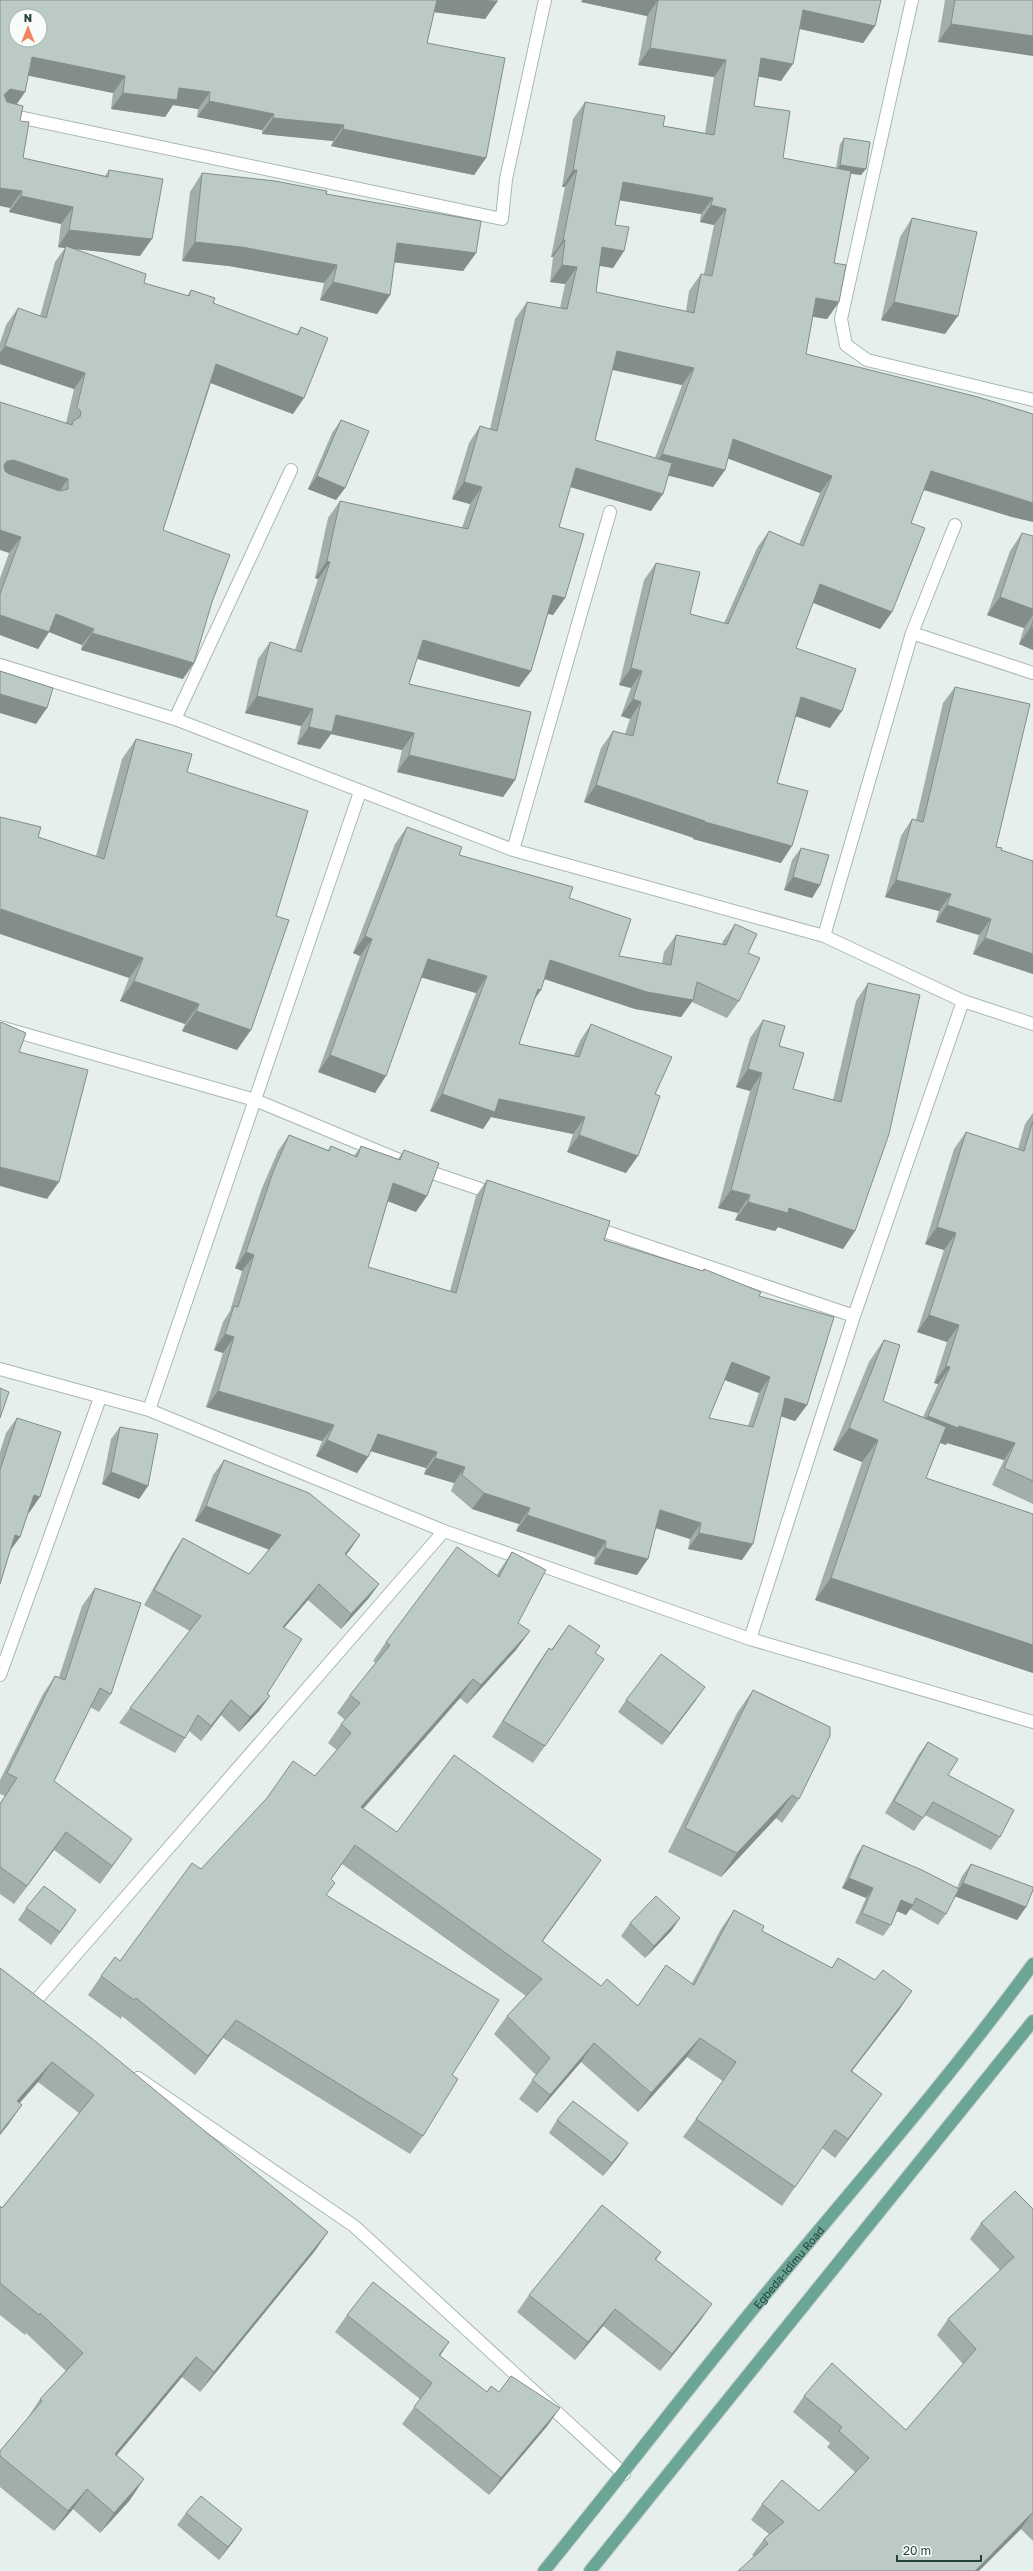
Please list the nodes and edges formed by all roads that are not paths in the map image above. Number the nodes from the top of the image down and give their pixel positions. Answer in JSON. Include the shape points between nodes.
{"nodes":[{"id":1,"x":545,"y":0,"type":"edge"},
{"id":2,"x":912,"y":0,"type":"edge"},
{"id":3,"x":0,"y":113,"type":"edge"},
{"id":4,"x":1033,"y":400,"type":"edge"},
{"id":5,"x":291,"y":470,"type":"dead end"},
{"id":6,"x":610,"y":512,"type":"dead end"},
{"id":7,"x":955,"y":526,"type":"dead end"},
{"id":8,"x":912,"y":633,"type":"junction"},
{"id":9,"x":0,"y":665,"type":"edge"},
{"id":10,"x":1033,"y":673,"type":"edge"},
{"id":11,"x":176,"y":719,"type":"junction"},
{"id":12,"x":360,"y":792,"type":"junction"},
{"id":13,"x":512,"y":850,"type":"junction"},
{"id":14,"x":824,"y":936,"type":"junction"},
{"id":15,"x":962,"y":1001,"type":"junction"},
{"id":16,"x":1033,"y":1024,"type":"edge"},
{"id":17,"x":0,"y":1027,"type":"edge"},
{"id":18,"x":255,"y":1100,"type":"junction"},
{"id":19,"x":503,"y":1197,"type":"edge"},
{"id":20,"x":578,"y":1222,"type":"edge"},
{"id":21,"x":854,"y":1316,"type":"junction"},
{"id":22,"x":0,"y":1369,"type":"edge"},
{"id":23,"x":100,"y":1398,"type":"junction"},
{"id":24,"x":149,"y":1410,"type":"junction"},
{"id":25,"x":444,"y":1531,"type":"junction"},
{"id":26,"x":750,"y":1639,"type":"junction"},
{"id":27,"x":0,"y":1675,"type":"edge"},
{"id":28,"x":1033,"y":1722,"type":"edge"},
{"id":29,"x":1033,"y":1964,"type":"edge"},
{"id":30,"x":22,"y":1995,"type":"edge"},
{"id":31,"x":32,"y":2005,"type":"junction"},
{"id":32,"x":46,"y":2014,"type":"edge"},
{"id":33,"x":1033,"y":2021,"type":"edge"},
{"id":34,"x":131,"y":2073,"type":"edge"},
{"id":35,"x":624,"y":2474,"type":"junction"},
{"id":36,"x":544,"y":2571,"type":"edge"},
{"id":37,"x":590,"y":2571,"type":"edge"}],
"edges":[{"from":1,"to":3,"type":"street","via":[[506,179],[502,218]]},
{"from":2,"to":4,"type":"street","via":[[841,319],[846,345],[867,360]]},
{"from":5,"to":11,"type":"street"},
{"from":6,"to":13,"type":"street"},
{"from":7,"to":8,"type":"street"},
{"from":8,"to":10,"type":"street"},
{"from":8,"to":14,"type":"street"},
{"from":9,"to":11,"type":"street"},
{"from":11,"to":12,"type":"street"},
{"from":12,"to":13,"type":"street"},
{"from":12,"to":18,"type":"street"},
{"from":13,"to":14,"type":"street"},
{"from":14,"to":15,"type":"street"},
{"from":15,"to":16,"type":"street"},
{"from":15,"to":21,"type":"street"},
{"from":17,"to":18,"type":"street"},
{"from":18,"to":19,"type":"street","via":[[421,1169]]},
{"from":18,"to":24,"type":"street"},
{"from":20,"to":21,"type":"street"},
{"from":21,"to":26,"type":"street"},
{"from":22,"to":23,"type":"street"},
{"from":23,"to":24,"type":"street"},
{"from":23,"to":27,"type":"street"},
{"from":24,"to":25,"type":"street"},
{"from":25,"to":26,"type":"street"},
{"from":25,"to":31,"type":"street"},
{"from":26,"to":28,"type":"street"},
{"from":29,"to":35,"type":"main road","name":"Egbeda-Idimu Road","via":[[978,2039],[753,2310]]},
{"from":30,"to":31,"type":"street"},
{"from":31,"to":32,"type":"street"},
{"from":33,"to":37,"type":"main road"},
{"from":34,"to":35,"type":"street","via":[[354,2226]]},
{"from":35,"to":36,"type":"main road","name":"Egbeda-Idimu Road"}]}
